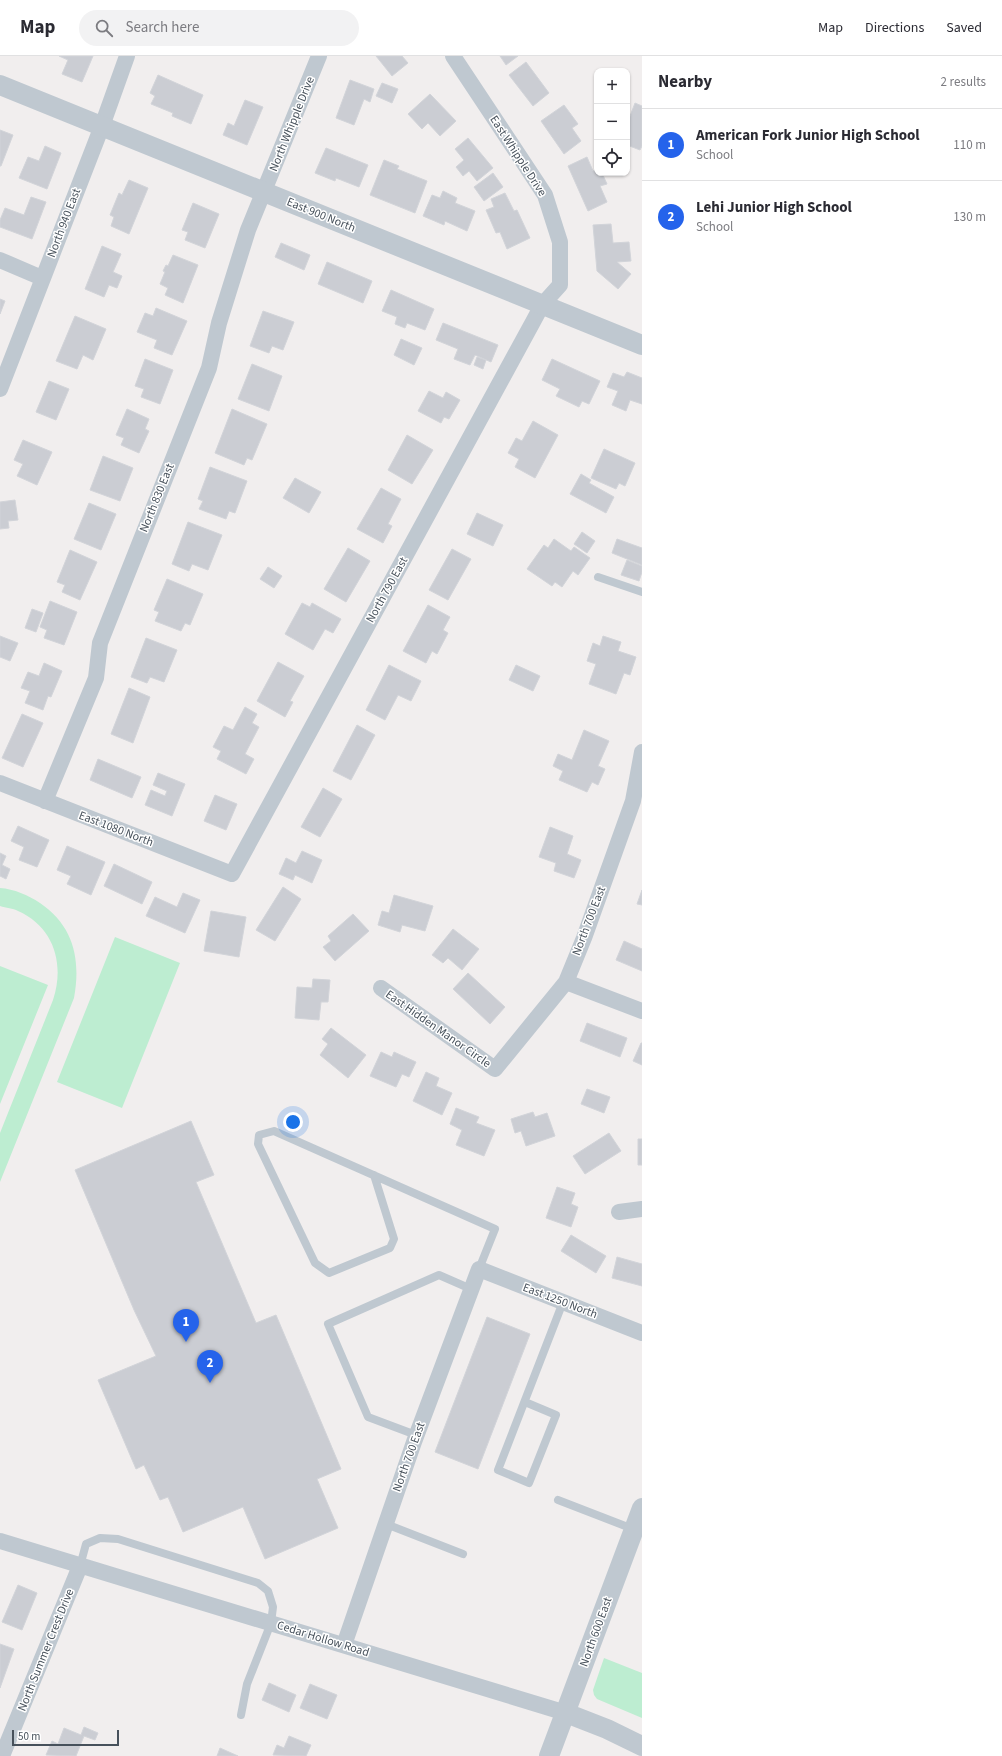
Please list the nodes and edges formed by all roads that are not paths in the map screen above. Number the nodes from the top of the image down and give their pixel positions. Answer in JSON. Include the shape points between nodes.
{"nodes":[{"id":1,"x":127,"y":56,"type":"edge"},
{"id":2,"x":319,"y":56,"type":"edge"},
{"id":3,"x":453,"y":56,"type":"edge"},
{"id":4,"x":0,"y":85,"type":"edge"},
{"id":5,"x":102,"y":126,"type":"junction"},
{"id":6,"x":264,"y":192,"type":"junction"},
{"id":7,"x":0,"y":260,"type":"edge"},
{"id":8,"x":42,"y":278,"type":"junction"},
{"id":9,"x":542,"y":305,"type":"junction"},
{"id":10,"x":641,"y":341,"type":"edge"},
{"id":11,"x":0,"y":389,"type":"edge"},
{"id":12,"x":598,"y":577,"type":"dead end"},
{"id":13,"x":642,"y":592,"type":"edge"},
{"id":14,"x":642,"y":752,"type":"edge"},
{"id":15,"x":0,"y":783,"type":"edge"},
{"id":16,"x":45,"y":802,"type":"junction"},
{"id":17,"x":232,"y":874,"type":"joint"},
{"id":18,"x":566,"y":982,"type":"junction"},
{"id":19,"x":380,"y":988,"type":"dead end"},
{"id":20,"x":642,"y":1011,"type":"edge"},
{"id":21,"x":495,"y":1069,"type":"joint"},
{"id":22,"x":374,"y":1175,"type":"junction"},
{"id":23,"x":642,"y":1210,"type":"edge"},
{"id":24,"x":619,"y":1212,"type":"dead end"},
{"id":25,"x":479,"y":1269,"type":"junction"},
{"id":26,"x":471,"y":1289,"type":"junction"},
{"id":27,"x":563,"y":1302,"type":"junction"},
{"id":28,"x":642,"y":1333,"type":"edge"},
{"id":29,"x":525,"y":1402,"type":"junction"},
{"id":30,"x":416,"y":1435,"type":"junction"},
{"id":31,"x":558,"y":1500,"type":"dead end"},
{"id":32,"x":642,"y":1508,"type":"edge"},
{"id":33,"x":386,"y":1524,"type":"junction"},
{"id":34,"x":634,"y":1530,"type":"junction"},
{"id":35,"x":0,"y":1540,"type":"edge"},
{"id":36,"x":463,"y":1554,"type":"dead end"},
{"id":37,"x":80,"y":1566,"type":"junction"},
{"id":38,"x":270,"y":1623,"type":"junction"},
{"id":39,"x":344,"y":1645,"type":"junction"},
{"id":40,"x":566,"y":1713,"type":"junction"},
{"id":41,"x":241,"y":1715,"type":"dead end"},
{"id":42,"x":642,"y":1746,"type":"edge"},
{"id":43,"x":2,"y":1756,"type":"edge"},
{"id":44,"x":548,"y":1756,"type":"edge"}],
"edges":[{"from":1,"to":5,"type":"street","name":"North 940 East"},
{"from":2,"to":6,"type":"street","name":"North Whipple Drive"},
{"from":3,"to":9,"type":"street","name":"East Whipple Drive","via":[[545,195],[560,242],[560,285]]},
{"from":4,"to":5,"type":"street","name":"East 900 North"},
{"from":5,"to":6,"type":"street","name":"East 900 North"},
{"from":5,"to":8,"type":"street","name":"North 940 East"},
{"from":6,"to":9,"type":"street","name":"East 900 North"},
{"from":6,"to":16,"type":"street","name":"North 830 East","via":[[234,271],[209,368],[100,643],[96,678]]},
{"from":7,"to":8,"type":"street"},
{"from":8,"to":11,"type":"street","name":"North 940 East"},
{"from":9,"to":10,"type":"street","name":"East 900 North"},
{"from":9,"to":17,"type":"street","name":"North 790 East"},
{"from":12,"to":13,"type":"lane"},
{"from":14,"to":18,"type":"street","name":"North 700 East","via":[[633,800]]},
{"from":15,"to":16,"type":"street","name":"East 1080 North"},
{"from":16,"to":17,"type":"street","name":"East 1080 North"},
{"from":18,"to":20,"type":"street"},
{"from":18,"to":21,"type":"street","name":"North 700 East"},
{"from":19,"to":21,"type":"street","name":"East Hidden Manor Circle"},
{"from":22,"to":22,"type":"lane","via":[[394,1240],[390,1248],[329,1273],[315,1262],[258,1144],[259,1135],[274,1131]]},
{"from":22,"to":25,"type":"lane","via":[[495,1229]]},
{"from":23,"to":24,"type":"street"},
{"from":25,"to":26,"type":"street","name":"North 700 East"},
{"from":25,"to":27,"type":"street","name":"East 1250 North"},
{"from":26,"to":30,"type":"street","name":"North 700 East"},
{"from":26,"to":30,"type":"lane","via":[[440,1275],[328,1324],[368,1417]]},
{"from":27,"to":28,"type":"street","name":"East 1250 North"},
{"from":27,"to":29,"type":"lane"},
{"from":29,"to":29,"type":"lane","via":[[498,1470],[529,1484],[556,1416]]},
{"from":30,"to":33,"type":"street","name":"North 700 East"},
{"from":31,"to":34,"type":"lane"},
{"from":32,"to":34,"type":"street","name":"North 600 East"},
{"from":33,"to":36,"type":"lane"},
{"from":33,"to":39,"type":"street","name":"North 700 East"},
{"from":34,"to":40,"type":"street","name":"North 600 East"},
{"from":35,"to":37,"type":"street","name":"Cedar Hollow Road"},
{"from":37,"to":38,"type":"street","name":"Cedar Hollow Road"},
{"from":37,"to":38,"type":"lane","via":[[86,1544],[100,1538],[118,1539],[258,1583],[268,1591],[273,1607]]},
{"from":37,"to":43,"type":"street","name":"North Summer Crest Drive"},
{"from":38,"to":39,"type":"street","name":"Cedar Hollow Road"},
{"from":38,"to":41,"type":"lane","via":[[247,1684]]},
{"from":39,"to":40,"type":"street","name":"Cedar Hollow Road"},
{"from":40,"to":42,"type":"street"},
{"from":40,"to":44,"type":"street","name":"North 600 East"}]}
